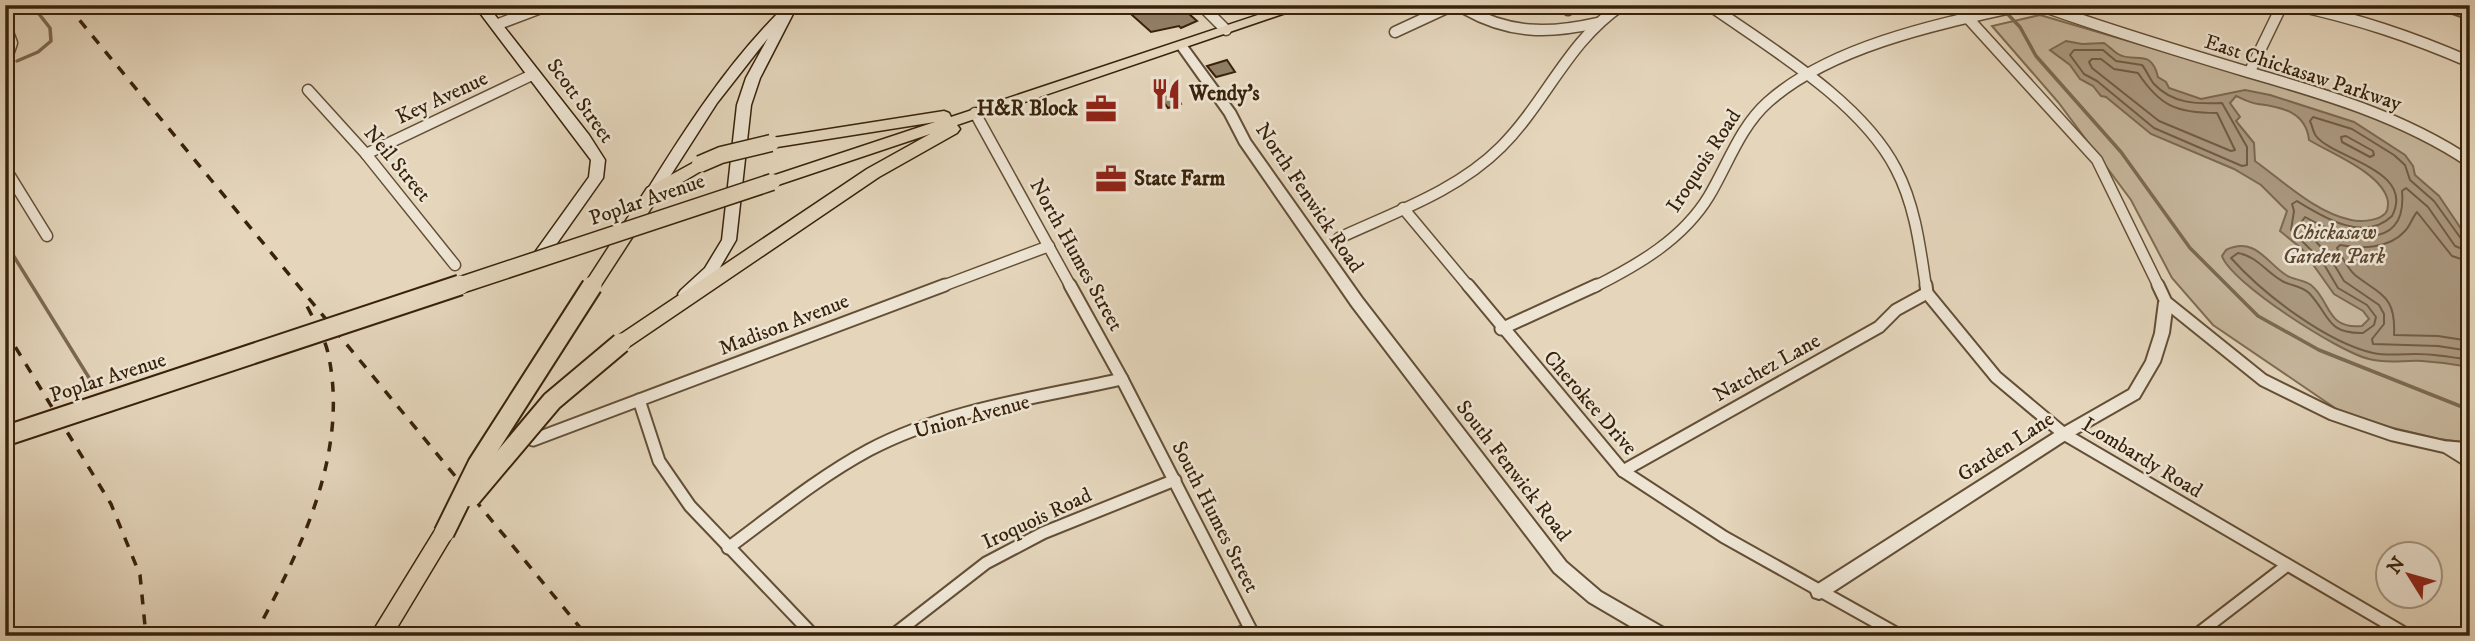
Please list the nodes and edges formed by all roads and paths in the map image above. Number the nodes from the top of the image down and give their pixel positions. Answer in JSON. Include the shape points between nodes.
{"nodes":[{"id":1,"x":480,"y":5,"type":"edge"},
{"id":2,"x":549,"y":5,"type":"edge"},
{"id":3,"x":1201,"y":5,"type":"edge"},
{"id":4,"x":1302,"y":5,"type":"edge"},
{"id":5,"x":1622,"y":5,"type":"edge"},
{"id":6,"x":1709,"y":5,"type":"edge"},
{"id":7,"x":1956,"y":5,"type":"edge"},
{"id":8,"x":2025,"y":5,"type":"edge"},
{"id":9,"x":2039,"y":5,"type":"edge"},
{"id":10,"x":2282,"y":5,"type":"edge"},
{"id":11,"x":2294,"y":5,"type":"edge"},
{"id":12,"x":2434,"y":5,"type":"edge"},
{"id":13,"x":1447,"y":6,"type":"edge"},
{"id":14,"x":791,"y":7,"type":"edge"},
{"id":15,"x":1467,"y":7,"type":"edge"},
{"id":16,"x":2470,"y":16,"type":"edge"},
{"id":17,"x":1969,"y":18,"type":"junction"},
{"id":18,"x":1597,"y":23,"type":"junction"},
{"id":19,"x":5,"y":24,"type":"edge"},
{"id":20,"x":496,"y":25,"type":"junction"},
{"id":21,"x":1226,"y":30,"type":"junction"},
{"id":22,"x":1395,"y":32,"type":"dead end"},
{"id":23,"x":1182,"y":46,"type":"junction"},
{"id":24,"x":2470,"y":62,"type":"edge"},
{"id":25,"x":5,"y":63,"type":"edge"},
{"id":26,"x":2249,"y":71,"type":"junction"},
{"id":27,"x":534,"y":74,"type":"junction"},
{"id":28,"x":1807,"y":74,"type":"junction"},
{"id":29,"x":307,"y":89,"type":"dead end"},
{"id":30,"x":975,"y":113,"type":"junction"},
{"id":31,"x":366,"y":154,"type":"junction"},
{"id":32,"x":2470,"y":162,"type":"edge"},
{"id":33,"x":5,"y":168,"type":"edge"},
{"id":34,"x":653,"y":192,"type":"junction"},
{"id":35,"x":1403,"y":208,"type":"junction"},
{"id":36,"x":47,"y":236,"type":"dead end"},
{"id":37,"x":1339,"y":238,"type":"dead end"},
{"id":38,"x":1049,"y":246,"type":"junction"},
{"id":39,"x":536,"y":262,"type":"junction"},
{"id":40,"x":455,"y":265,"type":"dead end"},
{"id":41,"x":1927,"y":293,"type":"junction"},
{"id":42,"x":1357,"y":302,"type":"joint"},
{"id":43,"x":2166,"y":302,"type":"junction"},
{"id":44,"x":672,"y":308,"type":"junction"},
{"id":45,"x":1501,"y":329,"type":"junction"},
{"id":46,"x":1122,"y":379,"type":"junction"},
{"id":47,"x":639,"y":400,"type":"junction"},
{"id":48,"x":1141,"y":416,"type":"joint"},
{"id":49,"x":2064,"y":434,"type":"junction"},
{"id":50,"x":5,"y":436,"type":"edge"},
{"id":51,"x":533,"y":440,"type":"dead end"},
{"id":52,"x":2446,"y":447,"type":"junction"},
{"id":53,"x":2470,"y":449,"type":"edge"},
{"id":54,"x":2470,"y":462,"type":"edge"},
{"id":55,"x":1623,"y":471,"type":"junction"},
{"id":56,"x":1175,"y":480,"type":"junction"},
{"id":57,"x":443,"y":533,"type":"junction"},
{"id":58,"x":728,"y":548,"type":"junction"},
{"id":59,"x":2286,"y":566,"type":"junction"},
{"id":60,"x":1819,"y":592,"type":"junction"},
{"id":61,"x":1252,"y":632,"type":"edge"},
{"id":62,"x":380,"y":636,"type":"edge"},
{"id":63,"x":814,"y":636,"type":"edge"},
{"id":64,"x":892,"y":636,"type":"edge"},
{"id":65,"x":1233,"y":636,"type":"edge"},
{"id":66,"x":1663,"y":636,"type":"edge"},
{"id":67,"x":1901,"y":636,"type":"edge"},
{"id":68,"x":2195,"y":636,"type":"edge"},
{"id":69,"x":2409,"y":636,"type":"edge"}],
"edges":[{"from":1,"to":20,"type":"main road","name":"Scott Street"},
{"from":2,"to":20,"type":"street"},
{"from":3,"to":21,"type":"street"},
{"from":4,"to":21,"type":"main road","name":"Poplar Avenue"},
{"from":5,"to":18,"type":"street"},
{"from":6,"to":28,"type":"street"},
{"from":7,"to":17,"type":"street"},
{"from":8,"to":17,"type":"street","name":"Iroquois Road"},
{"from":9,"to":26,"type":"street","name":"East Chickasaw Parkway"},
{"from":10,"to":26,"type":"street"},
{"from":11,"to":24,"type":"street","via":[[2361,20]]},
{"from":12,"to":16,"type":"street"},
{"from":13,"to":15,"type":"street"},
{"from":13,"to":22,"type":"street"},
{"from":14,"to":34,"type":"main road","via":[[752,45],[721,85]]},
{"from":14,"to":44,"type":"main road","via":[[753,78],[744,105],[729,240],[710,272]]},
{"from":15,"to":18,"type":"street","via":[[1478,17],[1523,31],[1557,33]]},
{"from":17,"to":28,"type":"street","name":"Iroquois Road","via":[[1865,49]]},
{"from":17,"to":43,"type":"street","via":[[2097,160]]},
{"from":18,"to":35,"type":"street","via":[[1500,149],[1457,181]]},
{"from":19,"to":25,"type":"street","via":[[13,48]]},
{"from":20,"to":27,"type":"main road","name":"Scott Street"},
{"from":21,"to":23,"type":"main road","name":"Poplar Avenue"},
{"from":23,"to":30,"type":"main road","name":"Poplar Avenue"},
{"from":23,"to":42,"type":"street","name":"North Fenwick Road"},
{"from":26,"to":32,"type":"street","name":"East Chickasaw Parkway","via":[[2392,120]]},
{"from":27,"to":31,"type":"street","name":"Key Avenue"},
{"from":27,"to":39,"type":"main road","name":"Scott Street","via":[[598,160],[596,178]]},
{"from":28,"to":41,"type":"street","via":[[1869,128],[1896,169],[1918,230]]},
{"from":28,"to":45,"type":"street","name":"Iroquois Road","via":[[1768,102],[1736,140],[1720,180],[1687,226],[1645,258]]},
{"from":29,"to":31,"type":"street","name":"Neil Street"},
{"from":30,"to":34,"type":"main road","bridge":true,"via":[[906,120],[746,148],[700,163]]},
{"from":30,"to":38,"type":"street","name":"North Humes Street"},
{"from":30,"to":39,"type":"main road","name":"Poplar Avenue","bridge":true},
{"from":30,"to":44,"type":"main road","via":[[873,173]]},
{"from":31,"to":40,"type":"street","name":"Neil Street"},
{"from":33,"to":36,"type":"street"},
{"from":34,"to":57,"type":"main road","bridge":true,"via":[[478,464]]},
{"from":35,"to":37,"type":"street"},
{"from":35,"to":45,"type":"street","name":"Cherokee Drive"},
{"from":38,"to":46,"type":"street","name":"North Humes Street"},
{"from":38,"to":47,"type":"street","name":"Madison Avenue"},
{"from":39,"to":50,"type":"main road","name":"Poplar Avenue","bridge":true},
{"from":41,"to":49,"type":"street","name":"Lombardy Road","via":[[1996,377]]},
{"from":41,"to":55,"type":"street","name":"Natchez Lane","via":[[1896,310],[1879,327]]},
{"from":42,"to":66,"type":"street","name":"South Fenwick Road","via":[[1560,567],[1595,597]]},
{"from":43,"to":49,"type":"street","name":"Garden Lane","via":[[2153,362],[2134,394]]},
{"from":43,"to":52,"type":"street","via":[[2263,380],[2332,414]]},
{"from":44,"to":57,"type":"main road","bridge":true,"via":[[621,342],[535,418]]},
{"from":45,"to":55,"type":"street","name":"Cherokee Drive"},
{"from":46,"to":48,"type":"street","name":"North Humes Street"},
{"from":46,"to":58,"type":"street","name":"Union Avenue","via":[[937,422],[870,449]]},
{"from":47,"to":51,"type":"street","name":"Madison Avenue"},
{"from":47,"to":58,"type":"street","via":[[659,461],[690,506]]},
{"from":48,"to":56,"type":"street","name":"South Humes Street"},
{"from":49,"to":59,"type":"street","name":"Lombardy Road"},
{"from":49,"to":60,"type":"street","name":"Garden Lane"},
{"from":52,"to":53,"type":"street"},
{"from":52,"to":54,"type":"street"},
{"from":55,"to":60,"type":"street","name":"Cherokee Drive"},
{"from":56,"to":61,"type":"street","name":"South Humes Street"},
{"from":56,"to":64,"type":"street","name":"Iroquois Road","via":[[1043,533],[986,563]]},
{"from":57,"to":62,"type":"main road"},
{"from":58,"to":63,"type":"street"},
{"from":59,"to":68,"type":"street"},
{"from":59,"to":69,"type":"street","name":"Lombardy Road"},
{"from":60,"to":67,"type":"street","name":"Cherokee Drive"},
{"from":61,"to":65,"type":"street"}]}
